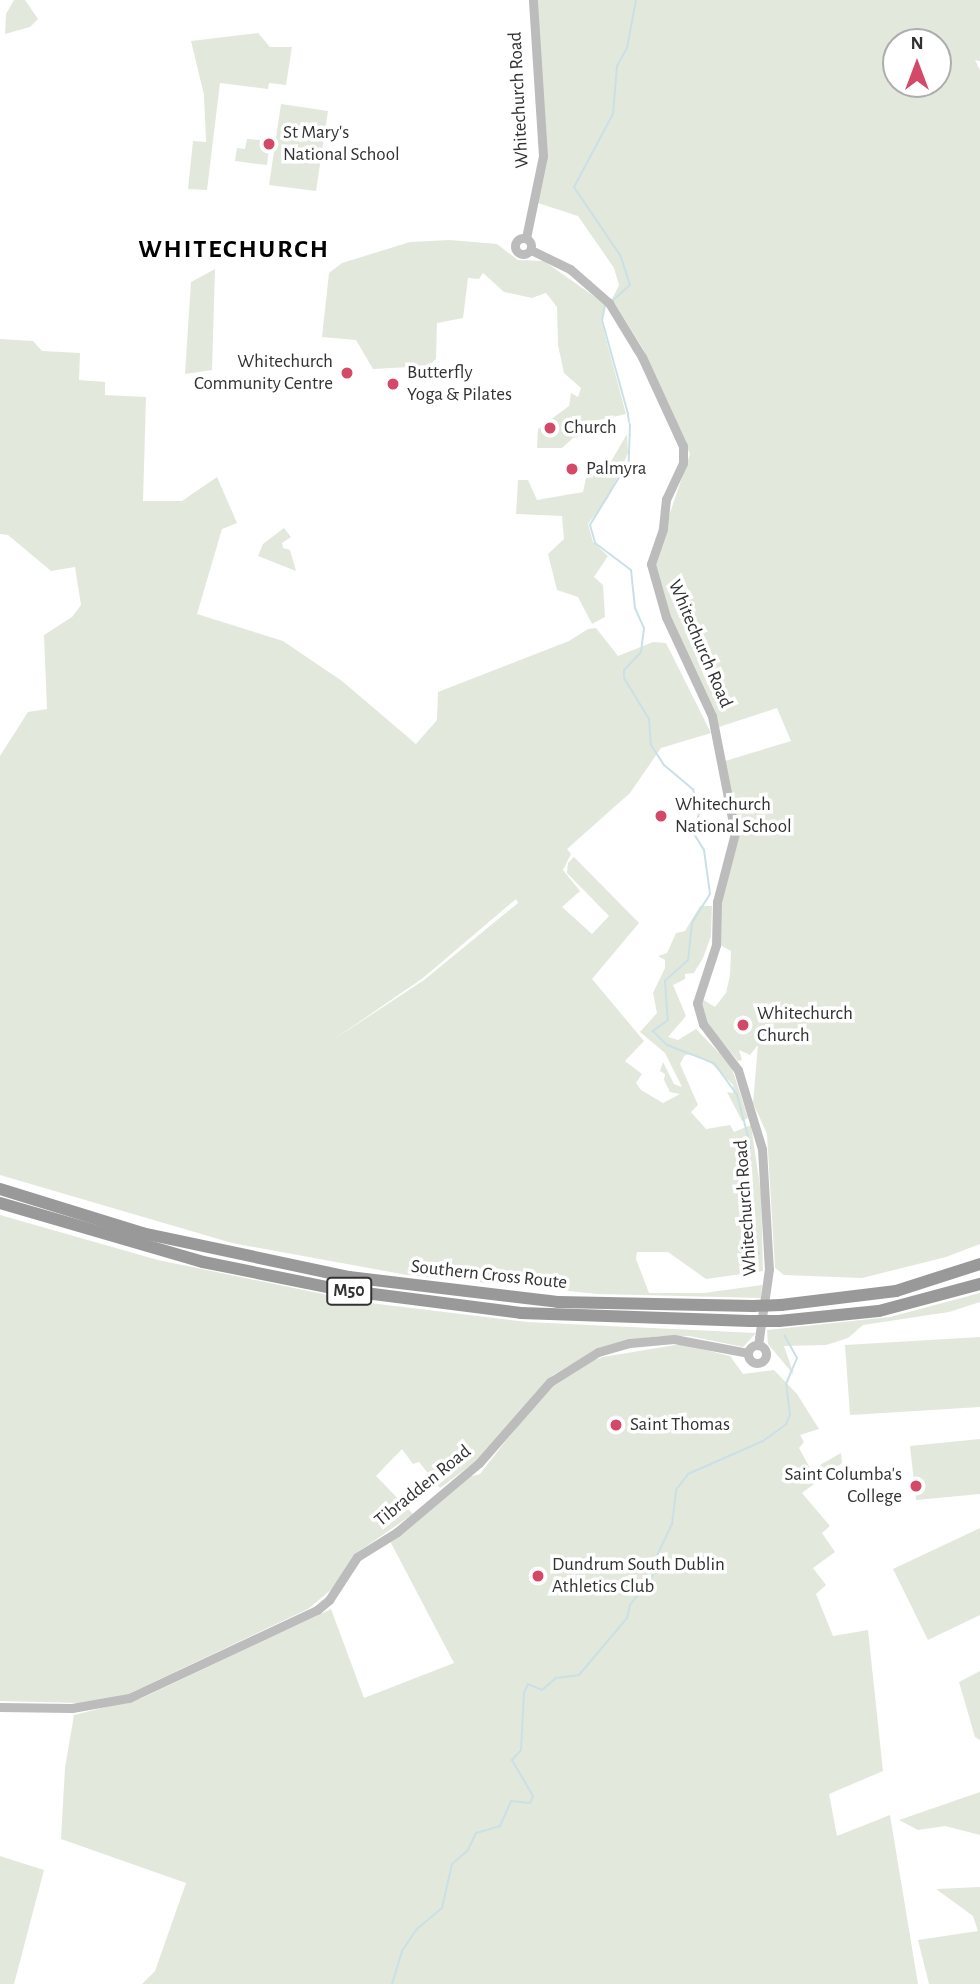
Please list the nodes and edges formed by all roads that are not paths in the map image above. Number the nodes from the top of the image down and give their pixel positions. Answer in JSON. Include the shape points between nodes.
{"nodes":[{"id":1,"x":533,"y":0,"type":"edge"},
{"id":2,"x":526,"y":238,"type":"junction"},
{"id":3,"x":531,"y":250,"type":"junction"},
{"id":4,"x":0,"y":1189,"type":"edge"},
{"id":5,"x":0,"y":1203,"type":"edge"},
{"id":6,"x":980,"y":1264,"type":"edge"},
{"id":7,"x":980,"y":1284,"type":"edge"},
{"id":8,"x":758,"y":1345,"type":"junction"},
{"id":9,"x":748,"y":1353,"type":"junction"},
{"id":10,"x":0,"y":1707,"type":"edge"}],
"edges":[{"from":1,"to":2,"type":"street","name":"Whitechurch Road","via":[[543,156]]},
{"from":2,"to":3,"type":"street"},
{"from":2,"to":3,"type":"street","name":"Whitechurch Road","via":[[518,239],[515,249],[521,254]]},
{"from":3,"to":8,"type":"street","name":"Whitechurch Road","via":[[570,269],[609,303],[642,358],[685,452],[666,499],[663,529],[651,564],[666,617],[712,716],[735,833],[717,902],[716,945],[697,1003],[703,1024],[738,1070],[762,1149],[769,1269]]},
{"from":4,"to":6,"type":"highway","name":"Southern Cross Route","number":"M50","bridge":true,"via":[[165,1238],[349,1278],[558,1303],[781,1305],[896,1291]]},
{"from":5,"to":7,"type":"highway","name":"Southern Cross Route","number":"M50","bridge":true,"via":[[192,1259],[342,1290],[548,1315],[833,1319]]},
{"from":8,"to":9,"type":"street"},
{"from":8,"to":9,"type":"street","name":"Whitechurch Road","via":[[766,1353],[763,1360],[754,1362]]},
{"from":9,"to":10,"type":"street","name":"Tibradden Road","via":[[674,1339],[598,1352],[550,1382],[479,1463],[397,1532],[357,1557],[329,1600],[317,1610],[129,1698],[72,1709]]}]}
